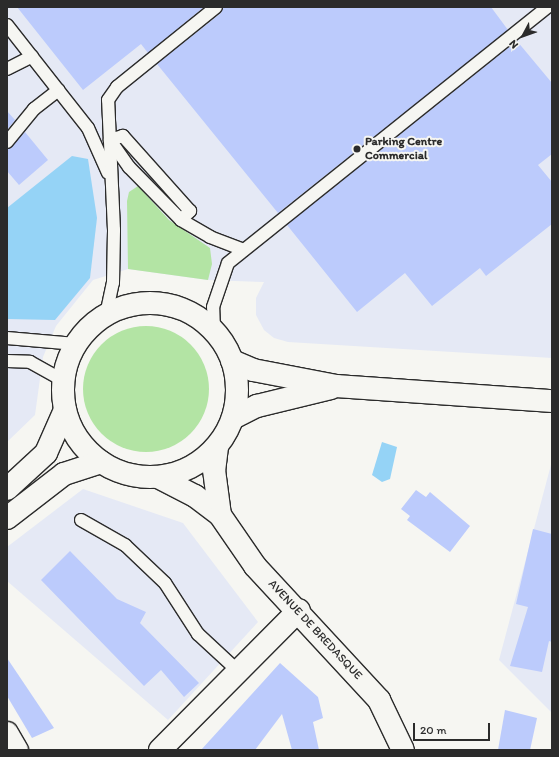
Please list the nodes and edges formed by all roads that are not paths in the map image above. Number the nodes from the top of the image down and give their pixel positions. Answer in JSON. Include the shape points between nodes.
{"nodes":[{"id":1,"x":216,"y":7,"type":"edge"},
{"id":2,"x":548,"y":7,"type":"edge"},
{"id":3,"x":537,"y":11,"type":"edge"},
{"id":4,"x":7,"y":24,"type":"edge"},
{"id":5,"x":32,"y":56,"type":"junction"},
{"id":6,"x":7,"y":69,"type":"edge"},
{"id":7,"x":58,"y":90,"type":"junction"},
{"id":8,"x":110,"y":140,"type":"junction"},
{"id":9,"x":7,"y":142,"type":"edge"},
{"id":10,"x":110,"y":178,"type":"junction"},
{"id":11,"x":181,"y":220,"type":"junction"},
{"id":12,"x":244,"y":250,"type":"junction"},
{"id":13,"x":106,"y":315,"type":"junction"},
{"id":14,"x":214,"y":331,"type":"junction"},
{"id":15,"x":7,"y":338,"type":"edge"},
{"id":16,"x":76,"y":344,"type":"junction"},
{"id":17,"x":232,"y":361,"type":"junction"},
{"id":18,"x":7,"y":362,"type":"edge"},
{"id":19,"x":64,"y":381,"type":"junction"},
{"id":20,"x":336,"y":386,"type":"junction"},
{"id":21,"x":552,"y":401,"type":"edge"},
{"id":22,"x":65,"y":410,"type":"junction"},
{"id":23,"x":233,"y":418,"type":"junction"},
{"id":24,"x":217,"y":447,"type":"junction"},
{"id":25,"x":101,"y":462,"type":"junction"},
{"id":26,"x":158,"y":477,"type":"junction"},
{"id":27,"x":7,"y":489,"type":"edge"},
{"id":28,"x":220,"y":515,"type":"junction"},
{"id":29,"x":7,"y":518,"type":"edge"},
{"id":30,"x":81,"y":520,"type":"dead end"},
{"id":31,"x":299,"y":610,"type":"junction"},
{"id":32,"x":238,"y":671,"type":"junction"},
{"id":33,"x":7,"y":733,"type":"edge"},
{"id":34,"x":17,"y":750,"type":"edge"},
{"id":35,"x":160,"y":750,"type":"edge"},
{"id":36,"x":403,"y":750,"type":"edge"}],
"edges":[{"from":1,"to":8,"type":"lane","via":[[117,87],[108,100]]},
{"from":2,"to":3,"type":"lane"},
{"from":3,"to":12,"type":"lane"},
{"from":4,"to":5,"type":"lane"},
{"from":5,"to":6,"type":"lane"},
{"from":5,"to":7,"type":"lane"},
{"from":7,"to":9,"type":"lane","via":[[34,109]]},
{"from":7,"to":10,"type":"lane","via":[[88,128]]},
{"from":8,"to":10,"type":"lane"},
{"from":8,"to":11,"type":"lane","via":[[129,167]]},
{"from":8,"to":11,"type":"lane","via":[[123,136],[190,212]]},
{"from":10,"to":13,"type":"lane","via":[[114,230],[113,283]]},
{"from":11,"to":12,"type":"lane","via":[[210,237]]},
{"from":12,"to":14,"type":"lane","via":[[228,263],[213,307]]},
{"from":13,"to":14,"type":"street","via":[[128,306],[151,303],[167,305],[196,316]]},
{"from":13,"to":16,"type":"street"},
{"from":14,"to":17,"type":"street"},
{"from":15,"to":16,"type":"lane"},
{"from":16,"to":19,"type":"street"},
{"from":17,"to":20,"type":"street","via":[[254,370]]},
{"from":17,"to":23,"type":"street","via":[[237,390]]},
{"from":18,"to":19,"type":"lane","via":[[30,362]]},
{"from":19,"to":22,"type":"street"},
{"from":20,"to":21,"type":"street"},
{"from":20,"to":23,"type":"street","via":[[257,406]]},
{"from":22,"to":25,"type":"street","via":[[81,443]]},
{"from":22,"to":27,"type":"street","via":[[46,452]]},
{"from":23,"to":24,"type":"street"},
{"from":24,"to":26,"type":"street","via":[[187,469]]},
{"from":24,"to":28,"type":"street","name":"AVENUE DE BREDASQUE","via":[[214,470]]},
{"from":25,"to":26,"type":"street","via":[[138,476]]},
{"from":25,"to":29,"type":"street","via":[[64,474]]},
{"from":26,"to":28,"type":"street","name":"AVENUE DE BREDASQUE","via":[[194,496]]},
{"from":28,"to":31,"type":"street","name":"AVENUE DE BREDASQUE","via":[[255,566]]},
{"from":30,"to":32,"type":"lane","via":[[125,545],[165,583],[198,634]]},
{"from":31,"to":32,"type":"street"},
{"from":31,"to":36,"type":"street","name":"AVENUE DE BREDASQUE","via":[[379,700]]},
{"from":32,"to":35,"type":"street"},
{"from":33,"to":34,"type":"street"}]}
